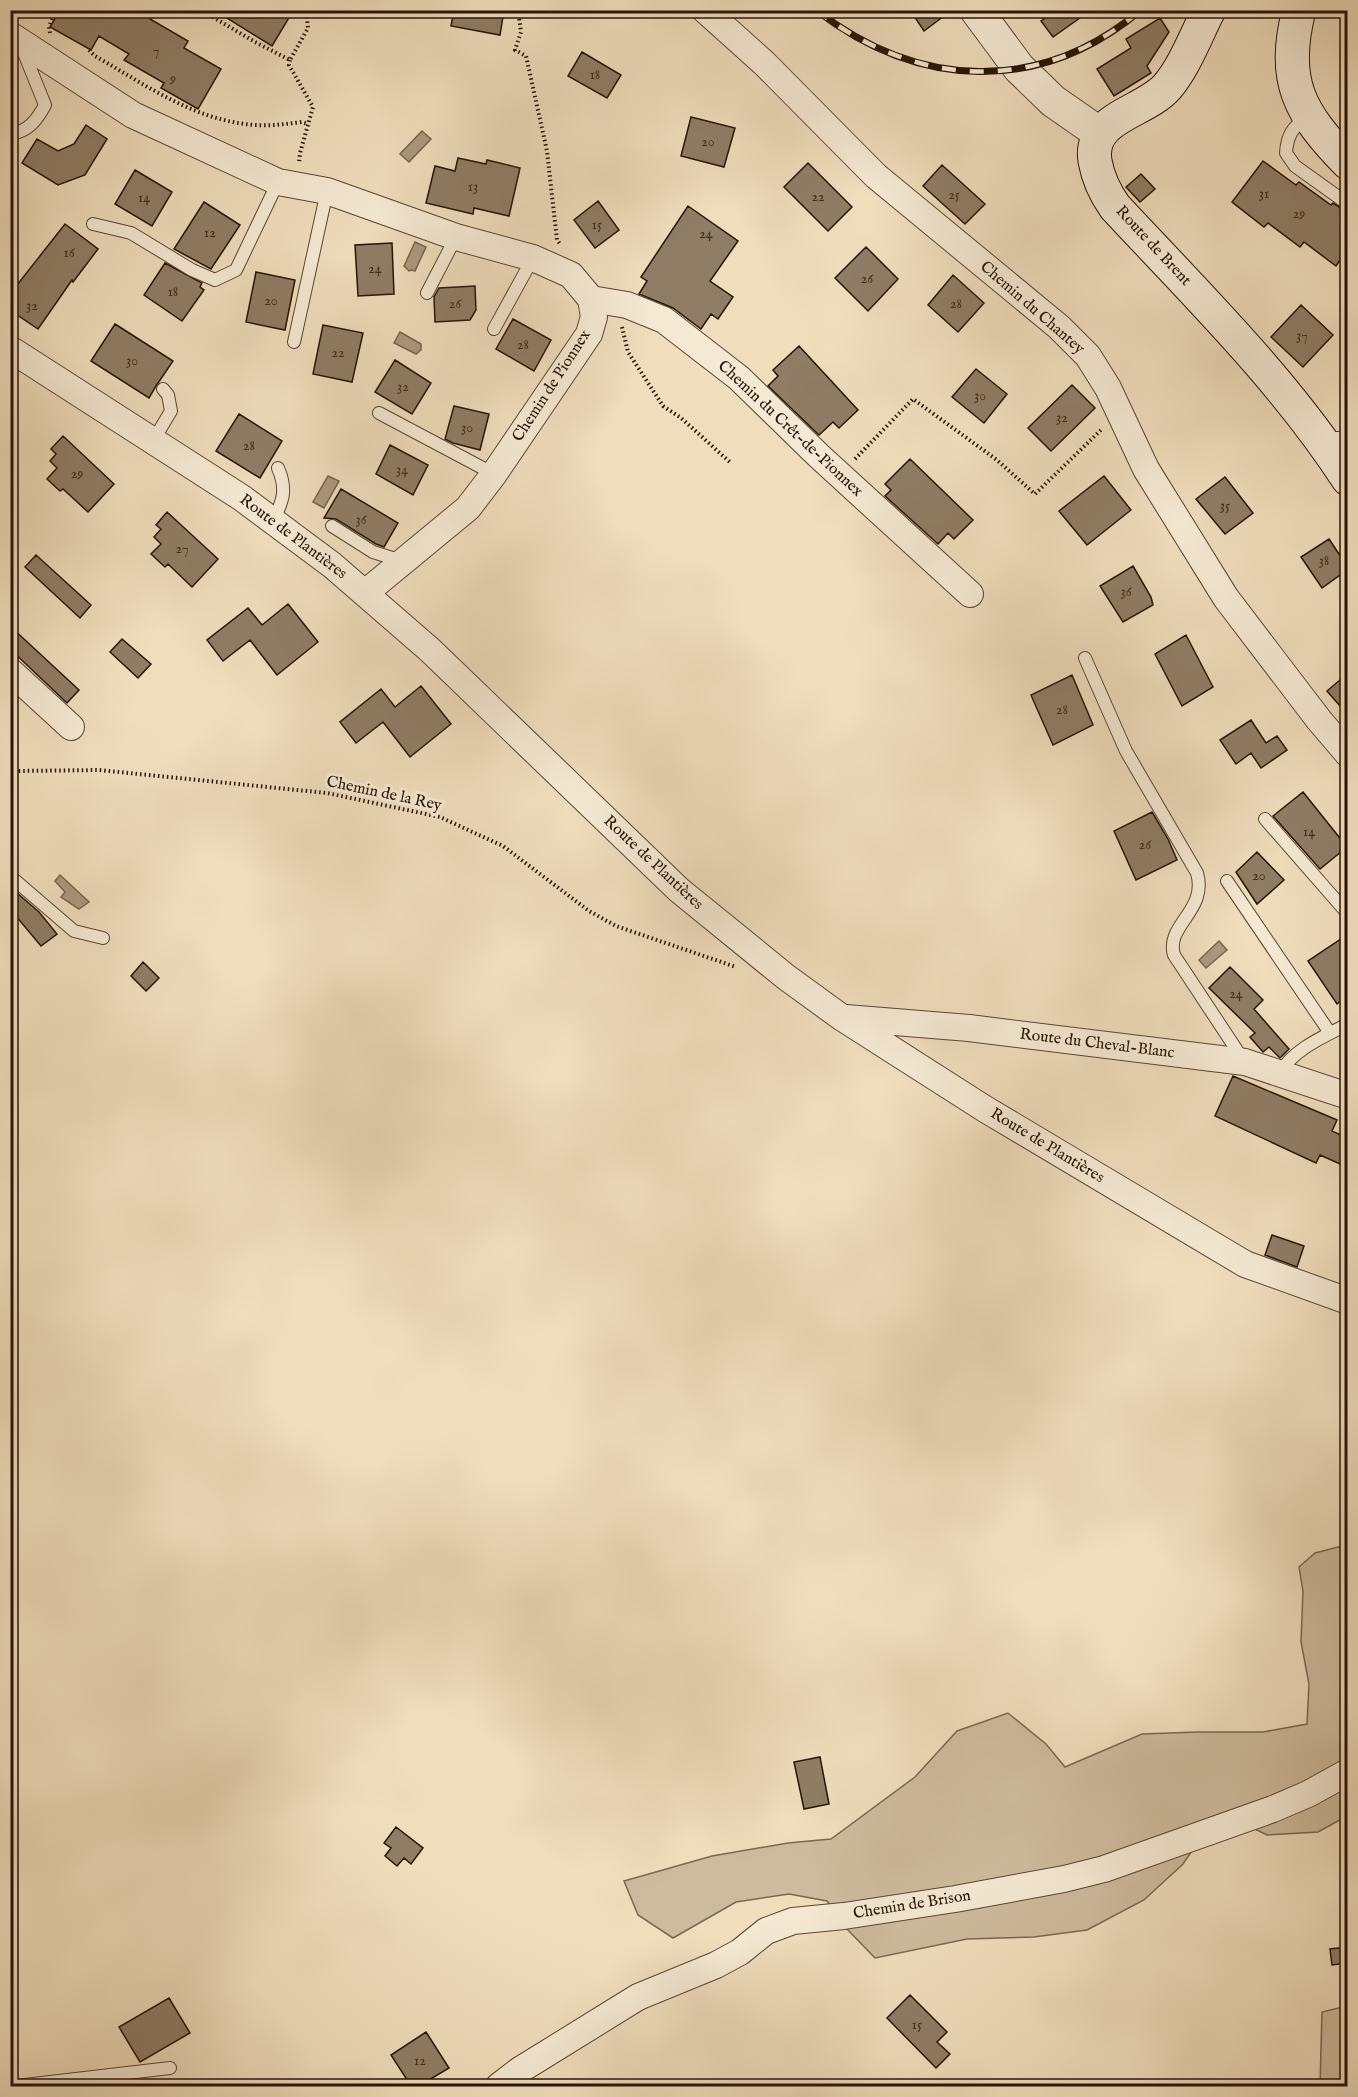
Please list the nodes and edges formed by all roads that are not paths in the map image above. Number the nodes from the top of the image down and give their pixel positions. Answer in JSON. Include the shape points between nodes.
{"nodes":[{"id":1,"x":705,"y":10,"type":"edge"},
{"id":2,"x":976,"y":10,"type":"edge"},
{"id":3,"x":1209,"y":10,"type":"edge"},
{"id":4,"x":1299,"y":10,"type":"edge"},
{"id":5,"x":15,"y":38,"type":"edge"},
{"id":6,"x":1308,"y":117,"type":"junction"},
{"id":7,"x":1099,"y":133,"type":"junction"},
{"id":8,"x":10,"y":134,"type":"edge"},
{"id":9,"x":1347,"y":163,"type":"edge"},
{"id":10,"x":278,"y":182,"type":"junction"},
{"id":11,"x":327,"y":191,"type":"junction"},
{"id":12,"x":1347,"y":204,"type":"edge"},
{"id":13,"x":93,"y":224,"type":"dead end"},
{"id":14,"x":456,"y":237,"type":"junction"},
{"id":15,"x":533,"y":258,"type":"junction"},
{"id":16,"x":427,"y":293,"type":"dead end"},
{"id":17,"x":591,"y":299,"type":"junction"},
{"id":18,"x":494,"y":329,"type":"dead end"},
{"id":19,"x":294,"y":342,"type":"dead end"},
{"id":20,"x":10,"y":349,"type":"edge"},
{"id":21,"x":163,"y":389,"type":"dead end"},
{"id":22,"x":379,"y":413,"type":"dead end"},
{"id":23,"x":153,"y":441,"type":"junction"},
{"id":24,"x":1334,"y":442,"type":"edge"},
{"id":25,"x":278,"y":468,"type":"dead end"},
{"id":26,"x":494,"y":474,"type":"junction"},
{"id":27,"x":1347,"y":479,"type":"edge"},
{"id":28,"x":273,"y":522,"type":"junction"},
{"id":29,"x":332,"y":526,"type":"dead end"},
{"id":30,"x":402,"y":561,"type":"junction"},
{"id":31,"x":364,"y":593,"type":"junction"},
{"id":32,"x":970,"y":594,"type":"dead end"},
{"id":33,"x":1085,"y":658,"type":"dead end"},
{"id":34,"x":10,"y":671,"type":"edge"},
{"id":35,"x":71,"y":727,"type":"dead end"},
{"id":36,"x":1347,"y":754,"type":"edge"},
{"id":37,"x":1265,"y":819,"type":"dead end"},
{"id":38,"x":10,"y":876,"type":"edge"},
{"id":39,"x":1227,"y":881,"type":"dead end"},
{"id":40,"x":1347,"y":914,"type":"edge"},
{"id":41,"x":103,"y":938,"type":"dead end"},
{"id":42,"x":841,"y":1017,"type":"junction"},
{"id":43,"x":1347,"y":1024,"type":"edge"},
{"id":44,"x":1330,"y":1033,"type":"junction"},
{"id":45,"x":1245,"y":1062,"type":"junction"},
{"id":46,"x":1280,"y":1073,"type":"junction"},
{"id":47,"x":1347,"y":1096,"type":"edge"},
{"id":48,"x":1347,"y":1301,"type":"edge"},
{"id":49,"x":1347,"y":1772,"type":"edge"},
{"id":50,"x":170,"y":2068,"type":"dead end"},
{"id":51,"x":16,"y":2086,"type":"edge"},
{"id":52,"x":499,"y":2086,"type":"edge"}],
"edges":[{"from":1,"to":36,"type":"street","name":"Chemin du Chantey","via":[[764,63],[876,176],[1059,327],[1088,356],[1108,388],[1146,469],[1226,598]]},
{"from":2,"to":7,"type":"street","via":[[1019,68],[1053,100]]},
{"from":3,"to":7,"type":"main road","via":[[1166,88]]},
{"from":4,"to":6,"type":"main road","via":[[1292,37],[1292,60],[1295,85]]},
{"from":5,"to":8,"type":"lane","via":[[45,105],[28,128]]},
{"from":5,"to":10,"type":"street","via":[[133,115]]},
{"from":6,"to":9,"type":"main road"},
{"from":6,"to":12,"type":"lane","via":[[1292,129],[1286,153],[1295,166]]},
{"from":7,"to":24,"type":"main road","name":"Route de Brent","via":[[1094,153],[1109,198],[1274,382]]},
{"from":10,"to":11,"type":"street"},
{"from":10,"to":13,"type":"lane","via":[[236,270],[215,280],[131,233]]},
{"from":11,"to":14,"type":"street"},
{"from":11,"to":19,"type":"lane"},
{"from":14,"to":15,"type":"street"},
{"from":14,"to":16,"type":"lane"},
{"from":15,"to":17,"type":"street","via":[[571,275]]},
{"from":15,"to":18,"type":"lane"},
{"from":17,"to":26,"type":"street","name":"Chemin de Pionnex","via":[[594,316],[590,334]]},
{"from":17,"to":32,"type":"street","name":"Chemin du Crêt-de-Pionnex","via":[[627,305],[664,320],[739,378]]},
{"from":20,"to":23,"type":"street","name":"Route de Plantières"},
{"from":21,"to":23,"type":"lane","via":[[171,411]]},
{"from":22,"to":26,"type":"lane"},
{"from":23,"to":28,"type":"street","name":"Route de Plantières"},
{"from":24,"to":27,"type":"main road","name":"Route de Brent"},
{"from":25,"to":28,"type":"lane","via":[[284,498]]},
{"from":26,"to":30,"type":"street","name":"Chemin de Pionnex","via":[[468,508]]},
{"from":28,"to":31,"type":"street","name":"Route de Plantières"},
{"from":29,"to":30,"type":"lane","via":[[373,552]]},
{"from":30,"to":31,"type":"street","name":"Chemin de Pionnex"},
{"from":31,"to":42,"type":"street","name":"Route de Plantières","via":[[430,650],[679,890]]},
{"from":33,"to":45,"type":"lane","via":[[1126,751],[1200,882],[1194,907],[1175,933],[1171,946],[1174,955]]},
{"from":34,"to":35,"type":"street"},
{"from":37,"to":40,"type":"lane"},
{"from":38,"to":41,"type":"lane","via":[[74,931]]},
{"from":39,"to":44,"type":"lane"},
{"from":42,"to":45,"type":"street","name":"Route du Cheval-Blanc","via":[[969,1028]]},
{"from":42,"to":48,"type":"street","name":"Route de Plantières","via":[[985,1109],[1245,1264]]},
{"from":43,"to":44,"type":"lane"},
{"from":44,"to":46,"type":"lane","via":[[1304,1047]]},
{"from":45,"to":46,"type":"street","name":"Route du Cheval-Blanc"},
{"from":46,"to":47,"type":"street","name":"Route du Cheval-Blanc"},
{"from":49,"to":52,"type":"street","name":"Chemin de Brison","via":[[1273,1809],[1104,1869],[955,1899],[794,1921],[766,1931],[716,1965],[638,1997]]},
{"from":50,"to":51,"type":"lane"}]}
